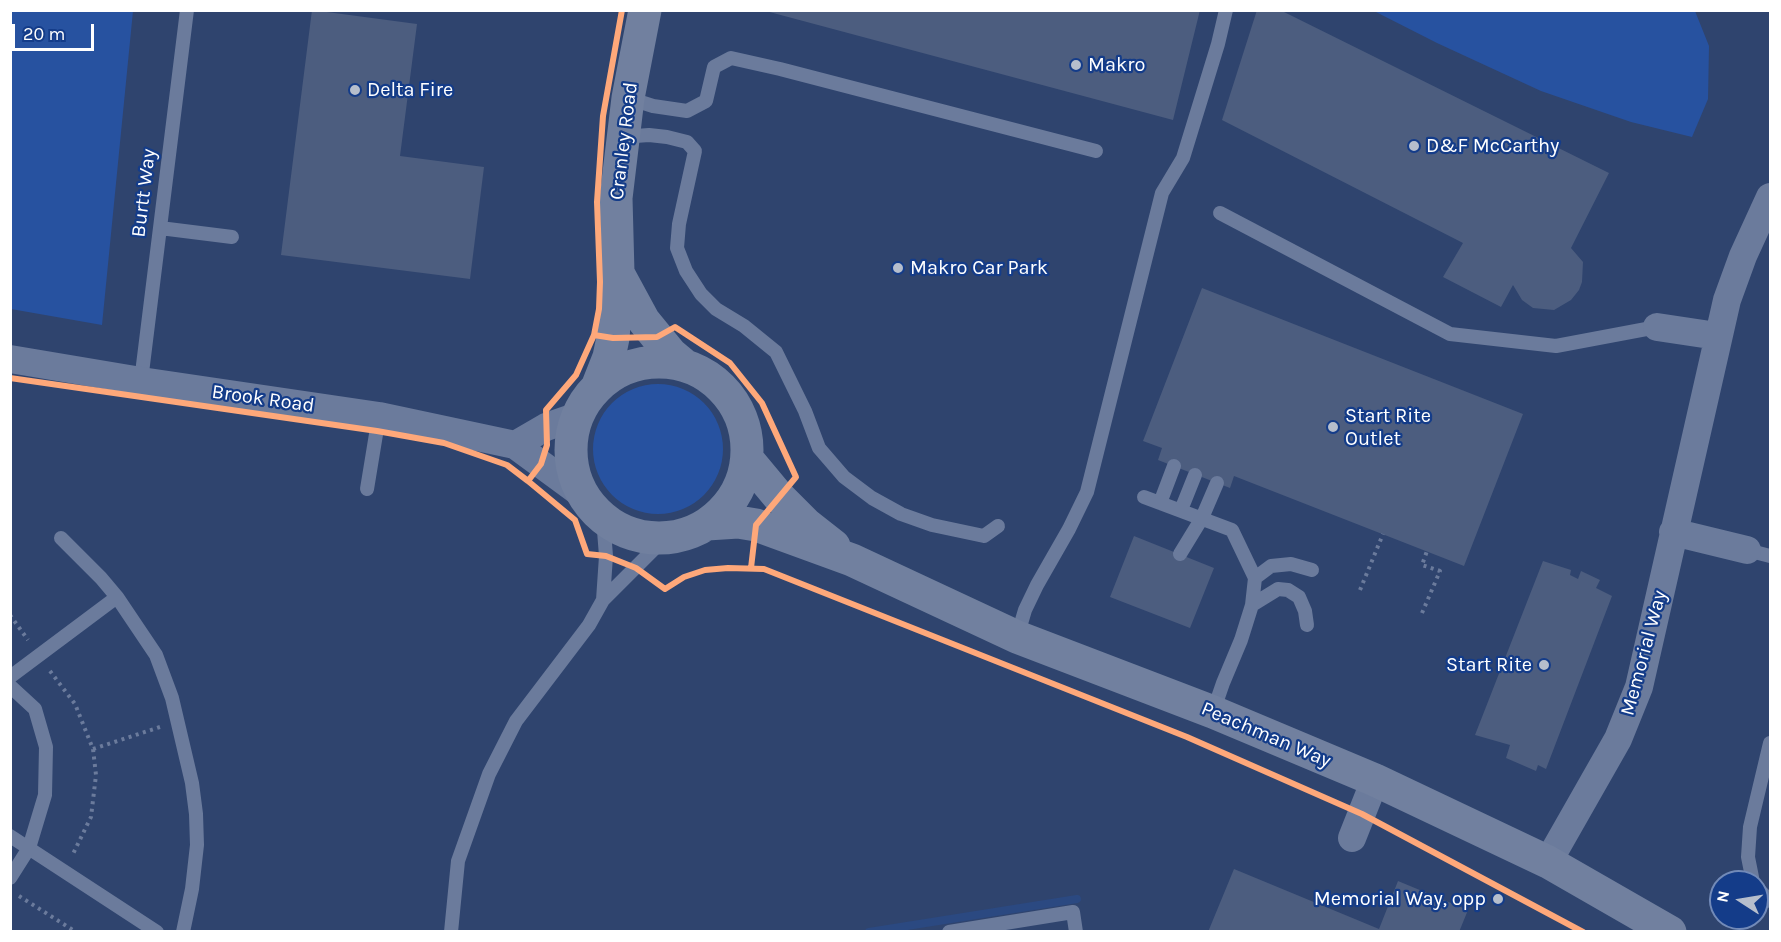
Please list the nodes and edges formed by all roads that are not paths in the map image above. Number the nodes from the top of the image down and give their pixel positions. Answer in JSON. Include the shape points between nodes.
{"nodes":[{"id":1,"x":187,"y":10,"type":"edge"},
{"id":2,"x":645,"y":10,"type":"edge"},
{"id":3,"x":1226,"y":10,"type":"edge"},
{"id":4,"x":628,"y":98,"type":"junction"},
{"id":5,"x":622,"y":137,"type":"junction"},
{"id":6,"x":1096,"y":151,"type":"dead end"},
{"id":7,"x":1770,"y":197,"type":"edge"},
{"id":8,"x":1220,"y":213,"type":"dead end"},
{"id":9,"x":160,"y":228,"type":"junction"},
{"id":10,"x":232,"y":237,"type":"dead end"},
{"id":11,"x":618,"y":273,"type":"junction"},
{"id":12,"x":1657,"y":327,"type":"joint"},
{"id":13,"x":1717,"y":336,"type":"junction"},
{"id":14,"x":10,"y":359,"type":"edge"},
{"id":15,"x":683,"y":364,"type":"junction"},
{"id":16,"x":141,"y":381,"type":"junction"},
{"id":17,"x":598,"y":385,"type":"junction"},
{"id":18,"x":379,"y":416,"type":"junction"},
{"id":19,"x":575,"y":417,"type":"junction"},
{"id":20,"x":514,"y":445,"type":"junction"},
{"id":21,"x":749,"y":460,"type":"junction"},
{"id":22,"x":1174,"y":466,"type":"dead end"},
{"id":23,"x":1195,"y":475,"type":"dead end"},
{"id":24,"x":1217,"y":483,"type":"dead end"},
{"id":25,"x":367,"y":489,"type":"dead end"},
{"id":26,"x":579,"y":492,"type":"junction"},
{"id":27,"x":1144,"y":497,"type":"dead end"},
{"id":28,"x":1160,"y":503,"type":"junction"},
{"id":29,"x":1181,"y":510,"type":"junction"},
{"id":30,"x":603,"y":518,"type":"junction"},
{"id":31,"x":1202,"y":518,"type":"junction"},
{"id":32,"x":707,"y":524,"type":"junction"},
{"id":33,"x":998,"y":526,"type":"dead end"},
{"id":34,"x":1673,"y":532,"type":"junction"},
{"id":35,"x":61,"y":538,"type":"dead end"},
{"id":36,"x":665,"y":538,"type":"junction"},
{"id":37,"x":1759,"y":553,"type":"edge"},
{"id":38,"x":1180,"y":554,"type":"dead end"},
{"id":39,"x":852,"y":560,"type":"junction"},
{"id":40,"x":1312,"y":570,"type":"dead end"},
{"id":41,"x":1255,"y":578,"type":"junction"},
{"id":42,"x":117,"y":597,"type":"junction"},
{"id":43,"x":603,"y":600,"type":"junction"},
{"id":44,"x":1252,"y":604,"type":"junction"},
{"id":45,"x":1307,"y":625,"type":"dead end"},
{"id":46,"x":1017,"y":637,"type":"junction"},
{"id":47,"x":10,"y":677,"type":"edge"},
{"id":48,"x":10,"y":686,"type":"edge"},
{"id":49,"x":1213,"y":712,"type":"junction"},
{"id":50,"x":1770,"y":743,"type":"edge"},
{"id":51,"x":1375,"y":780,"type":"junction"},
{"id":52,"x":10,"y":836,"type":"edge"},
{"id":53,"x":1352,"y":838,"type":"dead end"},
{"id":54,"x":30,"y":848,"type":"junction"},
{"id":55,"x":1548,"y":862,"type":"junction"},
{"id":56,"x":1751,"y":870,"type":"edge"},
{"id":57,"x":10,"y":878,"type":"edge"},
{"id":58,"x":157,"y":932,"type":"edge"},
{"id":59,"x":183,"y":932,"type":"edge"},
{"id":60,"x":451,"y":932,"type":"edge"},
{"id":61,"x":949,"y":932,"type":"edge"},
{"id":62,"x":1076,"y":932,"type":"edge"},
{"id":63,"x":1670,"y":932,"type":"edge"}],
"edges":[{"from":1,"to":9,"type":"lane","name":"Burtt Way"},
{"from":2,"to":4,"type":"street","name":"Cranley Road"},
{"from":3,"to":46,"type":"lane","via":[[1183,158],[1162,193],[1087,492],[1037,585]]},
{"from":4,"to":5,"type":"street","name":"Cranley Road"},
{"from":4,"to":6,"type":"lane","via":[[687,111],[706,101],[714,67],[731,58]]},
{"from":5,"to":11,"type":"street","name":"Cranley Road","via":[[616,198]]},
{"from":5,"to":33,"type":"lane","via":[[667,137],[687,142],[695,151],[677,248],[686,271],[716,309],[776,352],[819,448],[844,477],[901,514],[932,525],[984,536]]},
{"from":7,"to":13,"type":"street","name":"Memorial Way","via":[[1726,300]]},
{"from":8,"to":12,"type":"lane","via":[[1450,334],[1556,346]]},
{"from":9,"to":10,"type":"lane"},
{"from":9,"to":16,"type":"lane","name":"Burtt Way"},
{"from":11,"to":15,"type":"street","name":"Cranley Road","via":[[644,321]]},
{"from":11,"to":17,"type":"street","name":"Cranley Road","via":[[613,338]]},
{"from":12,"to":13,"type":"street"},
{"from":13,"to":34,"type":"street","name":"Memorial Way"},
{"from":14,"to":16,"type":"street","name":"Brook Road"},
{"from":15,"to":17,"type":"street","name":"Peachman Way","via":[[658,362],[626,368]]},
{"from":15,"to":21,"type":"street","name":"Peachman Way","via":[[712,380],[730,400],[743,424]]},
{"from":16,"to":18,"type":"street","name":"Brook Road"},
{"from":17,"to":19,"type":"street","name":"Peachman Way"},
{"from":18,"to":20,"type":"street","name":"Brook Road"},
{"from":18,"to":25,"type":"lane"},
{"from":19,"to":20,"type":"street","via":[[546,427]]},
{"from":19,"to":26,"type":"street","name":"Peachman Way","via":[[570,454]]},
{"from":20,"to":26,"type":"street","name":"Brook Road"},
{"from":21,"to":32,"type":"street","name":"Peachman Way","via":[[734,494]]},
{"from":21,"to":39,"type":"street","name":"Peachman Way","via":[[806,524]]},
{"from":22,"to":28,"type":"lane"},
{"from":23,"to":29,"type":"lane"},
{"from":24,"to":31,"type":"lane"},
{"from":26,"to":30,"type":"street","name":"Peachman Way"},
{"from":27,"to":28,"type":"lane"},
{"from":28,"to":29,"type":"lane"},
{"from":29,"to":31,"type":"lane"},
{"from":30,"to":36,"type":"street","name":"Peachman Way","via":[[617,528],[649,538]]},
{"from":30,"to":43,"type":"lane"},
{"from":31,"to":38,"type":"lane"},
{"from":31,"to":41,"type":"lane","via":[[1232,530]]},
{"from":32,"to":36,"type":"street","name":"Peachman Way"},
{"from":32,"to":39,"type":"street","name":"Peachman Way","via":[[756,525]]},
{"from":34,"to":37,"type":"street"},
{"from":34,"to":55,"type":"street","name":"Memorial Way","via":[[1639,687],[1618,739]]},
{"from":35,"to":42,"type":"lane"},
{"from":36,"to":43,"type":"lane"},
{"from":39,"to":46,"type":"street","name":"Peachman Way"},
{"from":40,"to":41,"type":"lane","via":[[1291,564],[1271,566]]},
{"from":41,"to":44,"type":"lane"},
{"from":42,"to":47,"type":"lane"},
{"from":42,"to":59,"type":"lane","via":[[156,655],[179,722],[192,783],[197,845]]},
{"from":43,"to":60,"type":"lane","via":[[589,626],[516,721],[489,774],[458,861]]},
{"from":44,"to":45,"type":"lane","via":[[1278,589],[1288,590],[1299,597]]},
{"from":44,"to":49,"type":"lane"},
{"from":46,"to":49,"type":"street","name":"Peachman Way"},
{"from":48,"to":54,"type":"lane","via":[[35,709],[46,747],[45,795]]},
{"from":49,"to":51,"type":"street","name":"Peachman Way"},
{"from":50,"to":56,"type":"lane","via":[[1750,827]]},
{"from":51,"to":53,"type":"street"},
{"from":51,"to":55,"type":"street","name":"Peachman Way"},
{"from":52,"to":54,"type":"lane"},
{"from":54,"to":57,"type":"lane"},
{"from":54,"to":58,"type":"lane"},
{"from":55,"to":63,"type":"street","name":"Peachman Way"},
{"from":61,"to":62,"type":"lane","via":[[1073,912]]}]}
